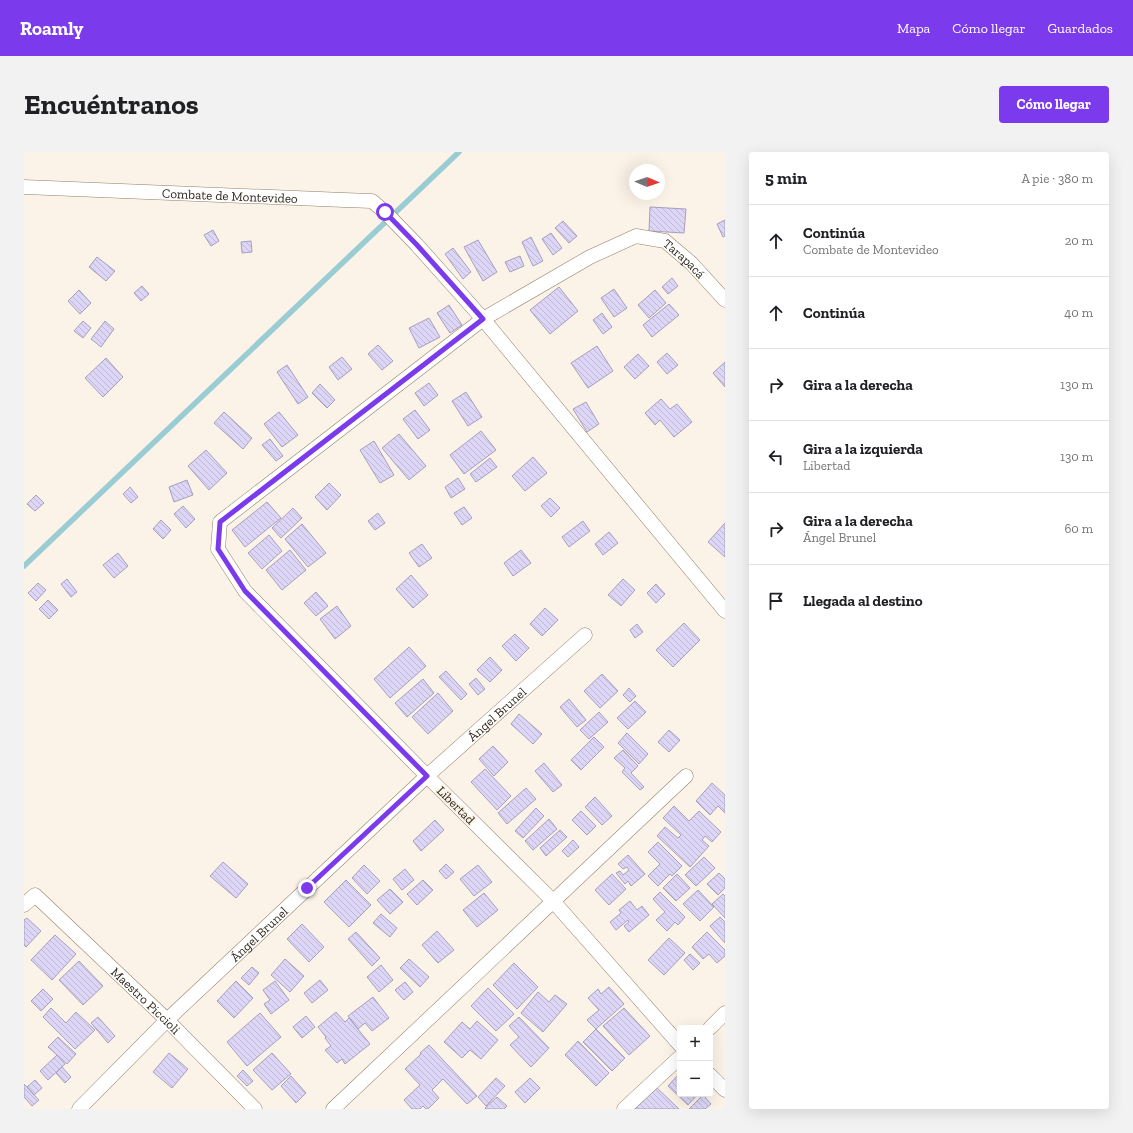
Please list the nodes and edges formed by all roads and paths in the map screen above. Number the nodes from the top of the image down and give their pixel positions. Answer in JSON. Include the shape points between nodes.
{"nodes":[{"id":1,"x":24,"y":187,"type":"edge"},
{"id":2,"x":725,"y":300,"type":"edge"},
{"id":3,"x":483,"y":319,"type":"junction"},
{"id":4,"x":220,"y":522,"type":"joint"},
{"id":5,"x":725,"y":611,"type":"edge"},
{"id":6,"x":585,"y":635,"type":"dead end"},
{"id":7,"x":427,"y":776,"type":"junction"},
{"id":8,"x":686,"y":776,"type":"dead end"},
{"id":9,"x":553,"y":901,"type":"junction"},
{"id":10,"x":24,"y":905,"type":"edge"},
{"id":11,"x":725,"y":1013,"type":"edge"},
{"id":12,"x":167,"y":1020,"type":"junction"},
{"id":13,"x":713,"y":1025,"type":"edge"},
{"id":14,"x":677,"y":1042,"type":"edge"},
{"id":15,"x":677,"y":1059,"type":"edge"},
{"id":16,"x":713,"y":1078,"type":"edge"},
{"id":17,"x":725,"y":1090,"type":"edge"},
{"id":18,"x":79,"y":1109,"type":"edge"},
{"id":19,"x":256,"y":1109,"type":"edge"},
{"id":20,"x":333,"y":1109,"type":"edge"},
{"id":21,"x":624,"y":1109,"type":"edge"}],
"edges":[{"from":1,"to":3,"type":"street","name":"Combate de Montevideo","via":[[372,200],[390,216]]},
{"from":2,"to":3,"type":"street","name":"Tarapacá","via":[[691,263],[665,241],[636,236],[590,257]]},
{"from":3,"to":4,"type":"street","name":"Tarapacá"},
{"from":3,"to":5,"type":"street","name":"Combate de Montevideo"},
{"from":4,"to":7,"type":"street","name":"Libertad","via":[[218,549],[245,591]]},
{"from":6,"to":7,"type":"street","name":"Ángel Brunel"},
{"from":7,"to":9,"type":"street","name":"Libertad"},
{"from":7,"to":12,"type":"street","name":"Ángel Brunel"},
{"from":8,"to":9,"type":"street"},
{"from":9,"to":14,"type":"street","name":"Libertad"},
{"from":9,"to":20,"type":"street"},
{"from":10,"to":12,"type":"street","name":"Maestro Piccioli","via":[[35,895]]},
{"from":11,"to":13,"type":"street"},
{"from":12,"to":18,"type":"street","name":"Ángel Brunel"},
{"from":12,"to":19,"type":"street","name":"Maestro Piccioli"},
{"from":15,"to":21,"type":"street"},
{"from":16,"to":17,"type":"street"}]}
